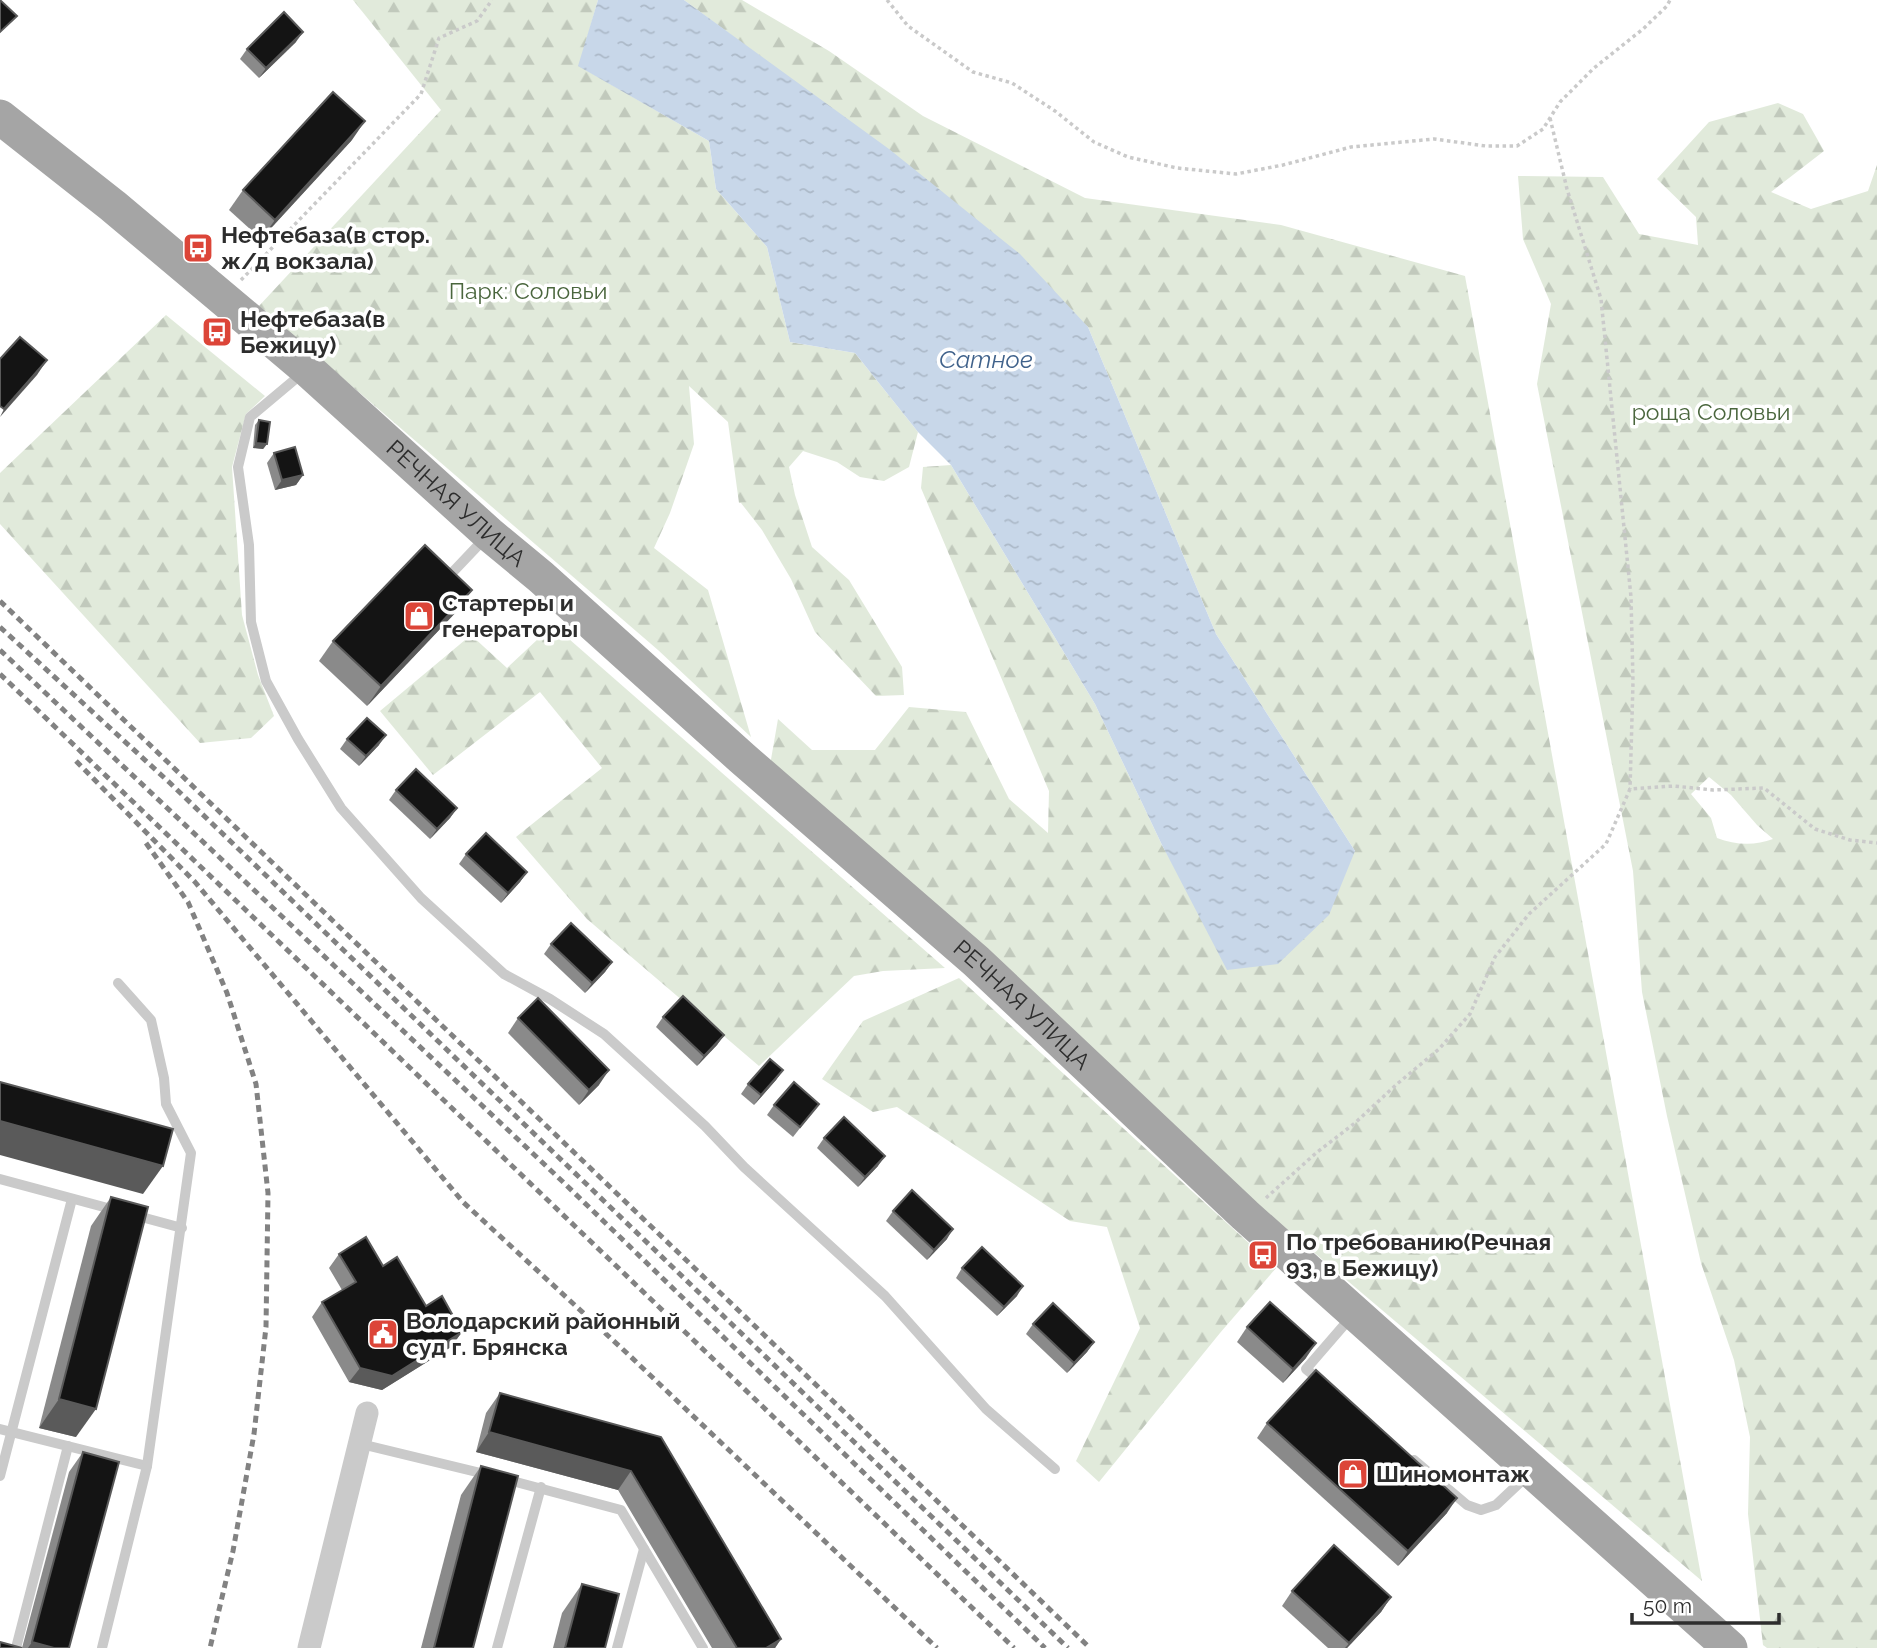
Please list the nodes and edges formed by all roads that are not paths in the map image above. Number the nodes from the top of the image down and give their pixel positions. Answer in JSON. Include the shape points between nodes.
{"nodes":[{"id":1,"x":0,"y":117,"type":"edge"},
{"id":2,"x":307,"y":369,"type":"junction"},
{"id":3,"x":489,"y":534,"type":"junction"},
{"id":4,"x":450,"y":575,"type":"edge"},
{"id":5,"x":118,"y":983,"type":"dead end"},
{"id":6,"x":0,"y":1179,"type":"edge"},
{"id":7,"x":72,"y":1199,"type":"junction"},
{"id":8,"x":182,"y":1228,"type":"junction"},
{"id":9,"x":1355,"y":1312,"type":"junction"},
{"id":10,"x":1326,"y":1386,"type":"edge"},
{"id":11,"x":367,"y":1413,"type":"dead end"},
{"id":12,"x":5,"y":1431,"type":"edge"},
{"id":13,"x":361,"y":1444,"type":"junction"},
{"id":14,"x":68,"y":1446,"type":"junction"},
{"id":15,"x":1407,"y":1454,"type":"edge"},
{"id":16,"x":147,"y":1466,"type":"junction"},
{"id":17,"x":1055,"y":1469,"type":"dead end"},
{"id":18,"x":1531,"y":1472,"type":"junction"},
{"id":19,"x":0,"y":1476,"type":"edge"},
{"id":20,"x":541,"y":1487,"type":"junction"},
{"id":21,"x":644,"y":1549,"type":"junction"},
{"id":22,"x":16,"y":1648,"type":"edge"},
{"id":23,"x":102,"y":1648,"type":"edge"},
{"id":24,"x":309,"y":1648,"type":"edge"},
{"id":25,"x":497,"y":1648,"type":"edge"},
{"id":26,"x":617,"y":1648,"type":"edge"},
{"id":27,"x":703,"y":1648,"type":"edge"},
{"id":28,"x":1730,"y":1648,"type":"edge"}],
"edges":[{"from":1,"to":2,"type":"main road","name":"РЕЧНАЯ УЛИЦА"},
{"from":2,"to":3,"type":"main road","name":"РЕЧНАЯ УЛИЦА"},
{"from":2,"to":17,"type":"lane","via":[[250,417],[238,467],[249,545],[251,622],[266,681],[341,808],[421,898],[504,974],[604,1034],[695,1117],[885,1296],[986,1409]]},
{"from":3,"to":4,"type":"lane"},
{"from":3,"to":9,"type":"main road","name":"РЕЧНАЯ УЛИЦА","via":[[976,961],[1245,1215]]},
{"from":5,"to":8,"type":"lane","via":[[151,1020],[166,1104],[191,1153]]},
{"from":6,"to":7,"type":"lane"},
{"from":7,"to":8,"type":"lane"},
{"from":7,"to":12,"type":"lane"},
{"from":8,"to":16,"type":"lane"},
{"from":9,"to":10,"type":"lane","via":[[1306,1369]]},
{"from":9,"to":18,"type":"main road","name":"РЕЧНАЯ УЛИЦА"},
{"from":11,"to":13,"type":"street"},
{"from":12,"to":14,"type":"lane"},
{"from":12,"to":19,"type":"lane"},
{"from":13,"to":20,"type":"lane"},
{"from":13,"to":24,"type":"street"},
{"from":14,"to":16,"type":"lane"},
{"from":14,"to":22,"type":"lane"},
{"from":15,"to":18,"type":"lane","via":[[1467,1505],[1481,1510],[1496,1505]]},
{"from":16,"to":23,"type":"lane"},
{"from":18,"to":28,"type":"main road","name":"РЕЧНАЯ УЛИЦА"},
{"from":20,"to":21,"type":"lane","via":[[621,1510]]},
{"from":20,"to":25,"type":"lane"},
{"from":21,"to":26,"type":"lane"},
{"from":21,"to":27,"type":"lane"}]}
